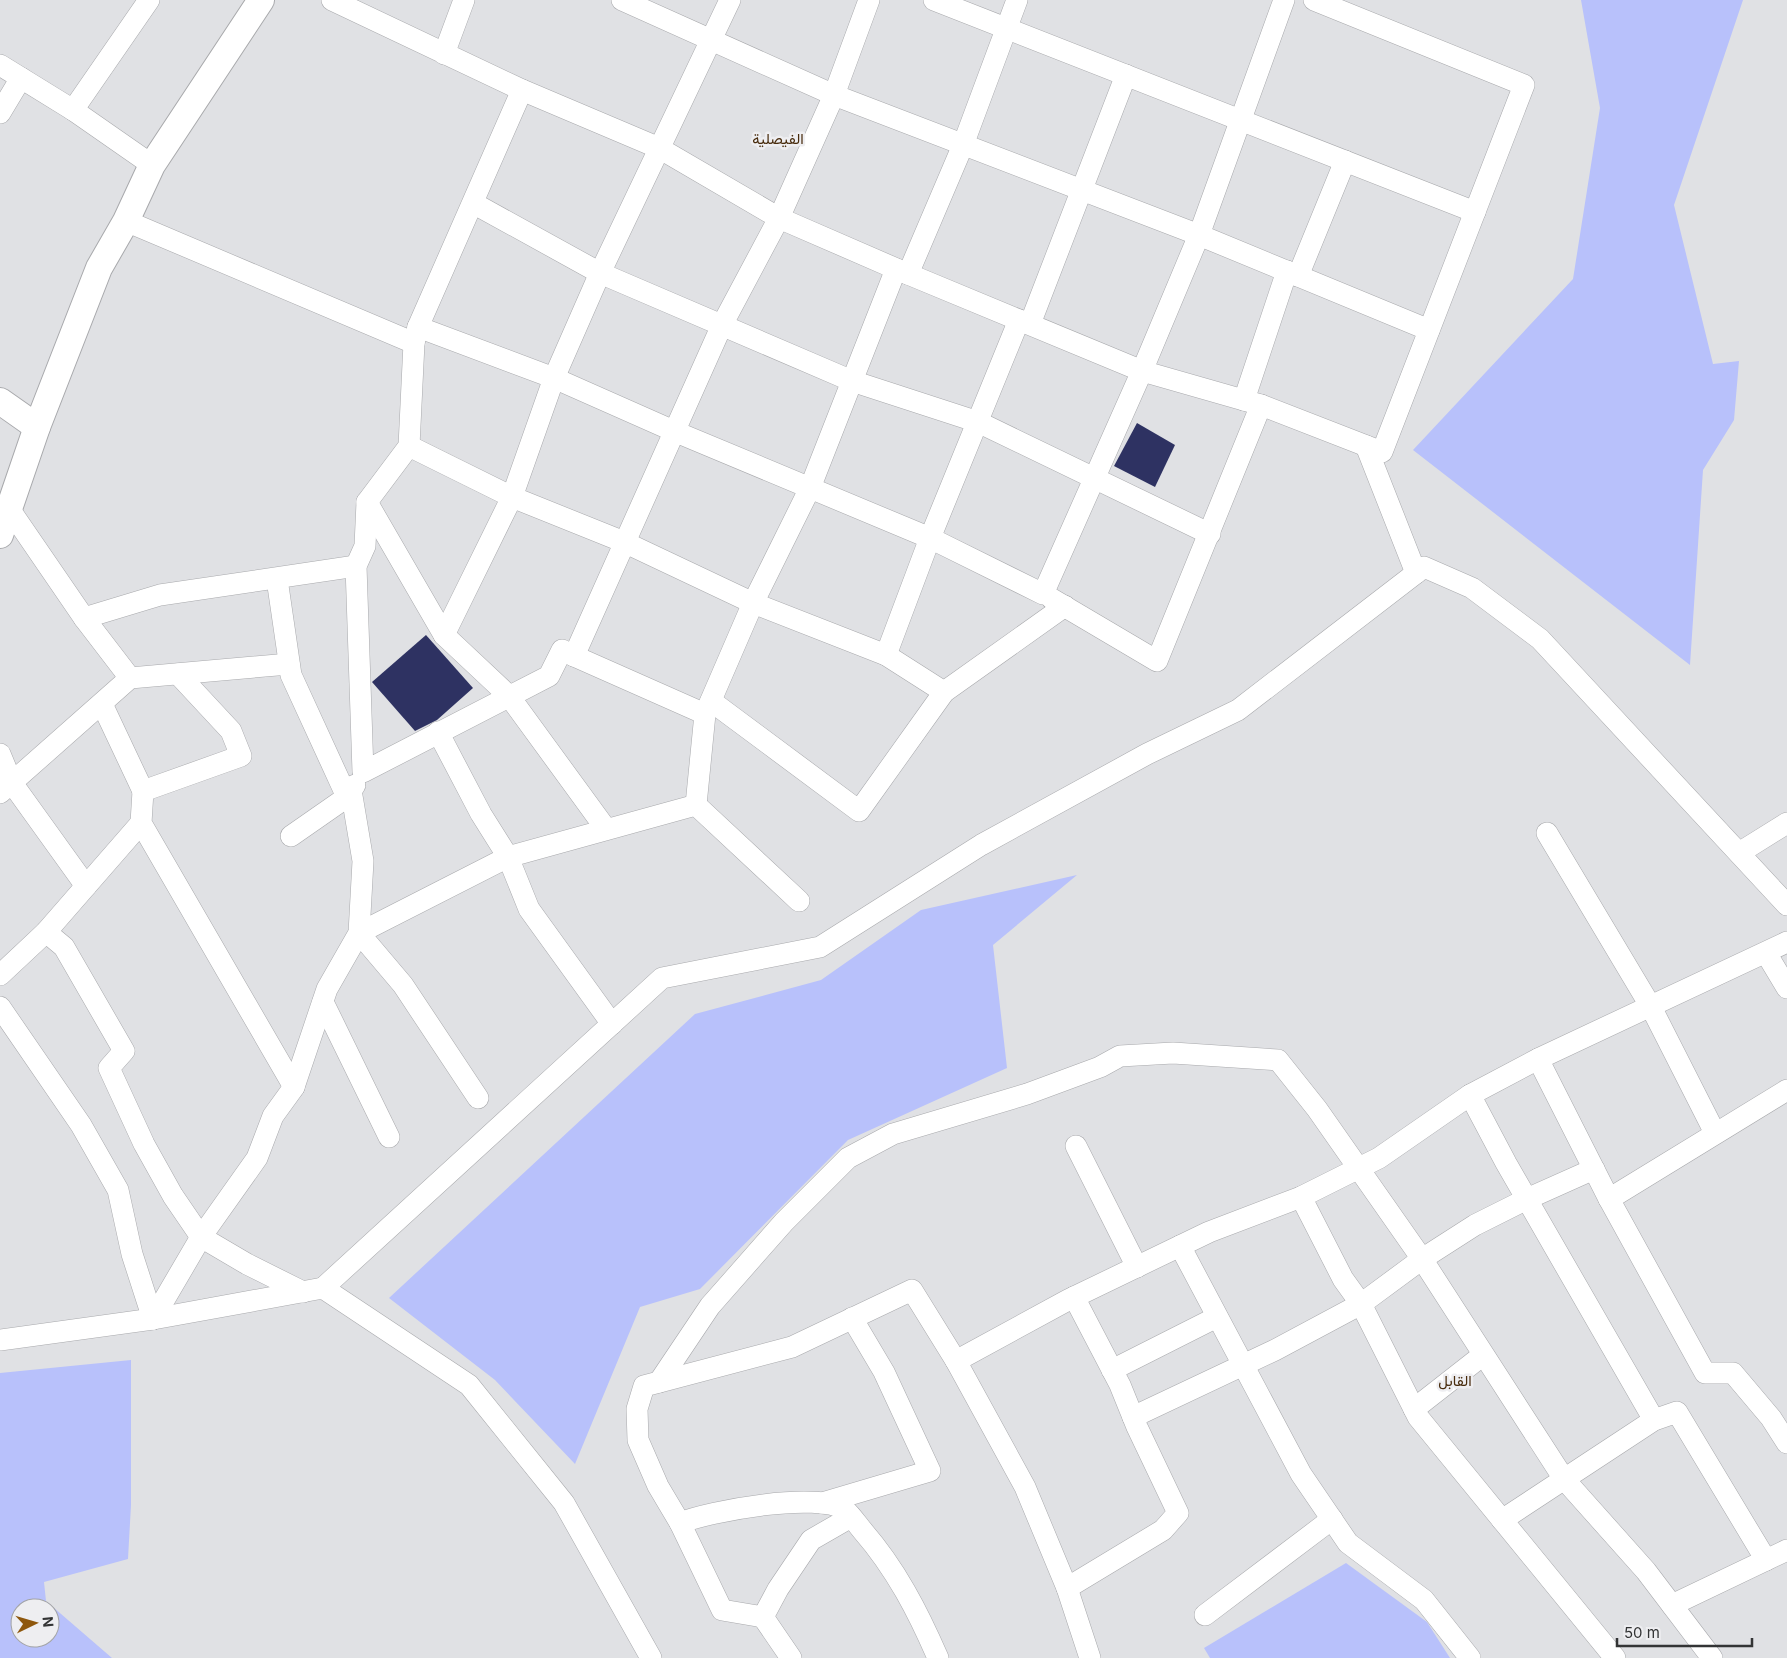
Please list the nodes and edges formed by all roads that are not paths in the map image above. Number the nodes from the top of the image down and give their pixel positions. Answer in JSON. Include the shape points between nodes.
{"nodes":[{"id":1,"x":148,"y":0,"type":"edge"},
{"id":2,"x":260,"y":0,"type":"edge"},
{"id":3,"x":332,"y":0,"type":"edge"},
{"id":4,"x":464,"y":0,"type":"edge"},
{"id":5,"x":622,"y":0,"type":"edge"},
{"id":6,"x":730,"y":0,"type":"edge"},
{"id":7,"x":869,"y":0,"type":"edge"},
{"id":8,"x":934,"y":0,"type":"edge"},
{"id":9,"x":1017,"y":0,"type":"edge"},
{"id":10,"x":1284,"y":0,"type":"edge"},
{"id":11,"x":1314,"y":0,"type":"edge"},
{"id":12,"x":1005,"y":27,"type":"junction"},
{"id":13,"x":710,"y":38,"type":"junction"},
{"id":14,"x":444,"y":54,"type":"junction"},
{"id":15,"x":0,"y":65,"type":"edge"},
{"id":16,"x":1126,"y":75,"type":"junction"},
{"id":17,"x":21,"y":78,"type":"junction"},
{"id":18,"x":522,"y":90,"type":"junction"},
{"id":19,"x":834,"y":95,"type":"junction"},
{"id":20,"x":73,"y":110,"type":"junction"},
{"id":21,"x":0,"y":113,"type":"edge"},
{"id":22,"x":1241,"y":120,"type":"junction"},
{"id":23,"x":963,"y":145,"type":"junction"},
{"id":24,"x":659,"y":148,"type":"junction"},
{"id":25,"x":1345,"y":160,"type":"junction"},
{"id":26,"x":152,"y":165,"type":"junction"},
{"id":27,"x":1083,"y":191,"type":"junction"},
{"id":28,"x":474,"y":203,"type":"junction"},
{"id":29,"x":1476,"y":212,"type":"junction"},
{"id":30,"x":779,"y":218,"type":"junction"},
{"id":31,"x":126,"y":221,"type":"junction"},
{"id":32,"x":1199,"y":235,"type":"junction"},
{"id":33,"x":902,"y":271,"type":"junction"},
{"id":34,"x":600,"y":273,"type":"junction"},
{"id":35,"x":1292,"y":274,"type":"junction"},
{"id":36,"x":1025,"y":322,"type":"junction"},
{"id":37,"x":722,"y":325,"type":"junction"},
{"id":38,"x":1429,"y":330,"type":"junction"},
{"id":39,"x":416,"y":335,"type":"junction"},
{"id":40,"x":1142,"y":371,"type":"junction"},
{"id":41,"x":554,"y":378,"type":"junction"},
{"id":42,"x":852,"y":381,"type":"junction"},
{"id":43,"x":0,"y":401,"type":"edge"},
{"id":44,"x":1252,"y":403,"type":"junction"},
{"id":45,"x":978,"y":422,"type":"junction"},
{"id":46,"x":38,"y":427,"type":"junction"},
{"id":47,"x":676,"y":432,"type":"junction"},
{"id":48,"x":409,"y":446,"type":"junction"},
{"id":49,"x":1366,"y":446,"type":"junction"},
{"id":50,"x":1094,"y":479,"type":"junction"},
{"id":51,"x":810,"y":488,"type":"junction"},
{"id":52,"x":512,"y":497,"type":"junction"},
{"id":53,"x":367,"y":502,"type":"junction"},
{"id":54,"x":10,"y":510,"type":"junction"},
{"id":55,"x":1210,"y":534,"type":"junction"},
{"id":56,"x":0,"y":535,"type":"edge"},
{"id":57,"x":930,"y":538,"type":"junction"},
{"id":58,"x":624,"y":542,"type":"junction"},
{"id":59,"x":356,"y":566,"type":"junction"},
{"id":60,"x":1416,"y":572,"type":"junction"},
{"id":61,"x":277,"y":579,"type":"junction"},
{"id":62,"x":1043,"y":594,"type":"junction"},
{"id":63,"x":753,"y":603,"type":"junction"},
{"id":64,"x":1064,"y":606,"type":"junction"},
{"id":65,"x":84,"y":618,"type":"junction"},
{"id":66,"x":444,"y":635,"type":"junction"},
{"id":67,"x":886,"y":655,"type":"junction"},
{"id":68,"x":574,"y":656,"type":"junction"},
{"id":69,"x":290,"y":664,"type":"junction"},
{"id":70,"x":178,"y":674,"type":"junction"},
{"id":71,"x":130,"y":678,"type":"junction"},
{"id":72,"x":944,"y":692,"type":"junction"},
{"id":73,"x":509,"y":696,"type":"junction"},
{"id":74,"x":102,"y":704,"type":"junction"},
{"id":75,"x":708,"y":708,"type":"junction"},
{"id":76,"x":438,"y":732,"type":"junction"},
{"id":77,"x":0,"y":754,"type":"edge"},
{"id":78,"x":363,"y":772,"type":"junction"},
{"id":79,"x":6,"y":788,"type":"edge"},
{"id":80,"x":143,"y":791,"type":"junction"},
{"id":81,"x":349,"y":794,"type":"junction"},
{"id":82,"x":696,"y":805,"type":"junction"},
{"id":83,"x":141,"y":823,"type":"junction"},
{"id":84,"x":1787,"y":823,"type":"edge"},
{"id":85,"x":606,"y":830,"type":"junction"},
{"id":86,"x":1547,"y":833,"type":"dead end"},
{"id":87,"x":291,"y":836,"type":"dead end"},
{"id":88,"x":1739,"y":853,"type":"junction"},
{"id":89,"x":508,"y":857,"type":"junction"},
{"id":90,"x":86,"y":886,"type":"junction"},
{"id":91,"x":799,"y":902,"type":"dead end"},
{"id":92,"x":1787,"y":905,"type":"edge"},
{"id":93,"x":46,"y":932,"type":"junction"},
{"id":94,"x":359,"y":933,"type":"junction"},
{"id":95,"x":1787,"y":942,"type":"edge"},
{"id":96,"x":1766,"y":954,"type":"junction"},
{"id":97,"x":0,"y":975,"type":"edge"},
{"id":98,"x":1787,"y":988,"type":"edge"},
{"id":99,"x":323,"y":1002,"type":"junction"},
{"id":100,"x":0,"y":1007,"type":"edge"},
{"id":101,"x":1652,"y":1007,"type":"junction"},
{"id":102,"x":612,"y":1024,"type":"junction"},
{"id":103,"x":1538,"y":1059,"type":"junction"},
{"id":104,"x":294,"y":1087,"type":"junction"},
{"id":105,"x":1787,"y":1090,"type":"edge"},
{"id":106,"x":1470,"y":1095,"type":"junction"},
{"id":107,"x":478,"y":1098,"type":"dead end"},
{"id":108,"x":1716,"y":1133,"type":"junction"},
{"id":109,"x":390,"y":1137,"type":"dead end"},
{"id":110,"x":1076,"y":1146,"type":"dead end"},
{"id":111,"x":1357,"y":1168,"type":"junction"},
{"id":112,"x":1594,"y":1169,"type":"junction"},
{"id":113,"x":1301,"y":1197,"type":"junction"},
{"id":114,"x":1609,"y":1198,"type":"junction"},
{"id":115,"x":1527,"y":1199,"type":"junction"},
{"id":116,"x":201,"y":1237,"type":"junction"},
{"id":117,"x":1180,"y":1246,"type":"junction"},
{"id":118,"x":1422,"y":1259,"type":"junction"},
{"id":119,"x":1137,"y":1267,"type":"junction"},
{"id":120,"x":313,"y":1290,"type":"junction"},
{"id":121,"x":1074,"y":1297,"type":"junction"},
{"id":122,"x":1361,"y":1304,"type":"junction"},
{"id":123,"x":1217,"y":1317,"type":"junction"},
{"id":124,"x":852,"y":1318,"type":"junction"},
{"id":125,"x":153,"y":1319,"type":"junction"},
{"id":126,"x":0,"y":1340,"type":"edge"},
{"id":127,"x":1483,"y":1355,"type":"junction"},
{"id":128,"x":956,"y":1362,"type":"junction"},
{"id":129,"x":1243,"y":1366,"type":"junction"},
{"id":130,"x":1112,"y":1370,"type":"junction"},
{"id":131,"x":659,"y":1382,"type":"junction"},
{"id":132,"x":1414,"y":1409,"type":"junction"},
{"id":133,"x":1133,"y":1417,"type":"junction"},
{"id":134,"x":1654,"y":1420,"type":"junction"},
{"id":135,"x":1787,"y":1443,"type":"edge"},
{"id":136,"x":1564,"y":1479,"type":"junction"},
{"id":137,"x":822,"y":1503,"type":"junction"},
{"id":138,"x":851,"y":1517,"type":"junction"},
{"id":139,"x":1332,"y":1519,"type":"junction"},
{"id":140,"x":1502,"y":1520,"type":"junction"},
{"id":141,"x":680,"y":1523,"type":"junction"},
{"id":142,"x":1787,"y":1550,"type":"edge"},
{"id":143,"x":1766,"y":1560,"type":"junction"},
{"id":144,"x":1067,"y":1588,"type":"junction"},
{"id":145,"x":1672,"y":1606,"type":"junction"},
{"id":146,"x":1205,"y":1616,"type":"dead end"},
{"id":147,"x":764,"y":1617,"type":"junction"},
{"id":148,"x":651,"y":1658,"type":"edge"},
{"id":149,"x":791,"y":1658,"type":"edge"},
{"id":150,"x":938,"y":1658,"type":"edge"},
{"id":151,"x":1090,"y":1658,"type":"edge"},
{"id":152,"x":1470,"y":1658,"type":"edge"},
{"id":153,"x":1614,"y":1658,"type":"edge"},
{"id":154,"x":1712,"y":1658,"type":"edge"}],
"edges":[{"from":1,"to":20,"type":"street"},
{"from":2,"to":26,"type":"street"},
{"from":3,"to":14,"type":"street"},
{"from":4,"to":14,"type":"street"},
{"from":5,"to":13,"type":"street"},
{"from":6,"to":13,"type":"street"},
{"from":7,"to":19,"type":"street"},
{"from":8,"to":12,"type":"street"},
{"from":9,"to":12,"type":"street"},
{"from":10,"to":22,"type":"street"},
{"from":11,"to":29,"type":"street","via":[[1524,85]]},
{"from":12,"to":16,"type":"street"},
{"from":12,"to":23,"type":"street"},
{"from":13,"to":19,"type":"street"},
{"from":13,"to":24,"type":"street"},
{"from":14,"to":18,"type":"street"},
{"from":15,"to":17,"type":"street"},
{"from":16,"to":22,"type":"street"},
{"from":16,"to":27,"type":"street"},
{"from":17,"to":20,"type":"street"},
{"from":17,"to":21,"type":"street"},
{"from":18,"to":24,"type":"street"},
{"from":18,"to":28,"type":"street"},
{"from":19,"to":23,"type":"street"},
{"from":19,"to":30,"type":"street"},
{"from":20,"to":26,"type":"street"},
{"from":22,"to":25,"type":"street"},
{"from":22,"to":32,"type":"street"},
{"from":23,"to":27,"type":"street"},
{"from":23,"to":33,"type":"street"},
{"from":24,"to":30,"type":"street"},
{"from":24,"to":34,"type":"street"},
{"from":25,"to":29,"type":"street"},
{"from":25,"to":35,"type":"street"},
{"from":26,"to":31,"type":"street"},
{"from":27,"to":32,"type":"street"},
{"from":27,"to":36,"type":"street"},
{"from":28,"to":34,"type":"street"},
{"from":28,"to":39,"type":"street"},
{"from":29,"to":38,"type":"street"},
{"from":30,"to":33,"type":"street"},
{"from":30,"to":37,"type":"street"},
{"from":31,"to":39,"type":"street"},
{"from":31,"to":46,"type":"street","via":[[99,268]]},
{"from":32,"to":35,"type":"street"},
{"from":32,"to":40,"type":"street"},
{"from":33,"to":36,"type":"street"},
{"from":33,"to":42,"type":"street"},
{"from":34,"to":37,"type":"street"},
{"from":34,"to":41,"type":"street"},
{"from":35,"to":38,"type":"street"},
{"from":35,"to":44,"type":"street"},
{"from":36,"to":40,"type":"street"},
{"from":36,"to":45,"type":"street"},
{"from":37,"to":42,"type":"street"},
{"from":37,"to":47,"type":"street"},
{"from":38,"to":49,"type":"street","via":[[1382,452]]},
{"from":39,"to":41,"type":"street"},
{"from":39,"to":48,"type":"street"},
{"from":40,"to":44,"type":"street"},
{"from":40,"to":50,"type":"street"},
{"from":41,"to":47,"type":"street"},
{"from":41,"to":52,"type":"street"},
{"from":42,"to":45,"type":"street"},
{"from":42,"to":51,"type":"street"},
{"from":43,"to":46,"type":"street"},
{"from":44,"to":49,"type":"street"},
{"from":44,"to":55,"type":"street"},
{"from":45,"to":50,"type":"street"},
{"from":45,"to":57,"type":"street"},
{"from":46,"to":54,"type":"street"},
{"from":47,"to":51,"type":"street"},
{"from":47,"to":58,"type":"street"},
{"from":48,"to":52,"type":"street"},
{"from":48,"to":53,"type":"street"},
{"from":49,"to":60,"type":"street"},
{"from":50,"to":55,"type":"street"},
{"from":50,"to":62,"type":"street"},
{"from":51,"to":57,"type":"street"},
{"from":51,"to":63,"type":"street"},
{"from":52,"to":58,"type":"street"},
{"from":52,"to":66,"type":"street"},
{"from":53,"to":59,"type":"street","via":[[365,546]]},
{"from":53,"to":66,"type":"street"},
{"from":54,"to":56,"type":"street"},
{"from":54,"to":65,"type":"street"},
{"from":55,"to":64,"type":"street","via":[[1157,661]]},
{"from":57,"to":62,"type":"street"},
{"from":57,"to":67,"type":"street"},
{"from":58,"to":63,"type":"street"},
{"from":58,"to":68,"type":"street"},
{"from":59,"to":61,"type":"street"},
{"from":59,"to":78,"type":"street"},
{"from":60,"to":88,"type":"street","via":[[1424,567],[1472,588],[1540,639]]},
{"from":60,"to":102,"type":"street","via":[[1238,710],[1147,754],[981,845],[820,947],[662,978]]},
{"from":61,"to":65,"type":"street","via":[[160,595]]},
{"from":61,"to":69,"type":"street"},
{"from":62,"to":64,"type":"street"},
{"from":63,"to":67,"type":"street"},
{"from":63,"to":75,"type":"street"},
{"from":64,"to":72,"type":"street"},
{"from":65,"to":71,"type":"street"},
{"from":66,"to":73,"type":"street"},
{"from":67,"to":72,"type":"street"},
{"from":68,"to":73,"type":"street","via":[[562,650],[549,676]]},
{"from":68,"to":75,"type":"street"},
{"from":69,"to":70,"type":"street"},
{"from":69,"to":81,"type":"street","via":[[291,675]]},
{"from":70,"to":71,"type":"street"},
{"from":70,"to":80,"type":"street","via":[[231,731],[241,756]]},
{"from":71,"to":74,"type":"street"},
{"from":72,"to":75,"type":"street","via":[[859,811]]},
{"from":73,"to":76,"type":"street"},
{"from":73,"to":85,"type":"street"},
{"from":74,"to":79,"type":"street"},
{"from":74,"to":80,"type":"street"},
{"from":75,"to":82,"type":"street"},
{"from":76,"to":78,"type":"street"},
{"from":76,"to":89,"type":"street"},
{"from":77,"to":79,"type":"street"},
{"from":78,"to":81,"type":"street"},
{"from":79,"to":90,"type":"street"},
{"from":80,"to":83,"type":"street"},
{"from":81,"to":87,"type":"street"},
{"from":81,"to":94,"type":"street","via":[[363,861]]},
{"from":82,"to":85,"type":"street"},
{"from":82,"to":91,"type":"street"},
{"from":83,"to":90,"type":"street"},
{"from":83,"to":104,"type":"street"},
{"from":84,"to":88,"type":"street"},
{"from":85,"to":89,"type":"street"},
{"from":86,"to":101,"type":"street"},
{"from":88,"to":92,"type":"street"},
{"from":89,"to":94,"type":"street"},
{"from":89,"to":102,"type":"street","via":[[529,909]]},
{"from":90,"to":93,"type":"street"},
{"from":93,"to":97,"type":"street"},
{"from":93,"to":116,"type":"street","via":[[64,947],[124,1051],[109,1068],[144,1144]]},
{"from":94,"to":99,"type":"street"},
{"from":94,"to":107,"type":"street","via":[[402,985]]},
{"from":95,"to":96,"type":"street"},
{"from":96,"to":98,"type":"street"},
{"from":96,"to":101,"type":"street"},
{"from":99,"to":104,"type":"street"},
{"from":99,"to":109,"type":"street"},
{"from":100,"to":125,"type":"street","via":[[82,1125],[118,1190],[132,1254]]},
{"from":101,"to":103,"type":"street"},
{"from":101,"to":108,"type":"street"},
{"from":102,"to":120,"type":"street"},
{"from":103,"to":106,"type":"street"},
{"from":103,"to":112,"type":"street"},
{"from":104,"to":116,"type":"street","via":[[273,1116],[257,1158]]},
{"from":105,"to":108,"type":"street"},
{"from":106,"to":111,"type":"street","via":[[1379,1158]]},
{"from":106,"to":115,"type":"street"},
{"from":108,"to":114,"type":"street"},
{"from":110,"to":119,"type":"street"},
{"from":111,"to":113,"type":"street"},
{"from":111,"to":118,"type":"street"},
{"from":111,"to":131,"type":"street","via":[[1317,1109],[1278,1060],[1173,1052],[1120,1056],[1100,1067],[1027,1094],[893,1134],[848,1158],[784,1222],[710,1306]]},
{"from":112,"to":114,"type":"street"},
{"from":112,"to":115,"type":"street"},
{"from":113,"to":117,"type":"street"},
{"from":113,"to":122,"type":"street","via":[[1343,1279]]},
{"from":114,"to":135,"type":"street","via":[[1705,1373],[1733,1374],[1771,1418]]},
{"from":115,"to":118,"type":"street","via":[[1475,1225]]},
{"from":115,"to":134,"type":"street"},
{"from":116,"to":120,"type":"street","via":[[248,1264]]},
{"from":116,"to":125,"type":"street"},
{"from":117,"to":119,"type":"street"},
{"from":117,"to":123,"type":"street"},
{"from":118,"to":122,"type":"street"},
{"from":118,"to":127,"type":"street"},
{"from":119,"to":121,"type":"street"},
{"from":120,"to":125,"type":"street"},
{"from":120,"to":148,"type":"street","via":[[470,1385],[564,1503]]},
{"from":121,"to":128,"type":"street"},
{"from":121,"to":130,"type":"street"},
{"from":122,"to":129,"type":"street"},
{"from":122,"to":132,"type":"street"},
{"from":123,"to":129,"type":"street"},
{"from":123,"to":130,"type":"street"},
{"from":124,"to":128,"type":"street","via":[[912,1290]]},
{"from":124,"to":131,"type":"street","via":[[792,1347]]},
{"from":124,"to":137,"type":"street","via":[[884,1372],[930,1471]]},
{"from":125,"to":126,"type":"street"},
{"from":127,"to":132,"type":"street"},
{"from":127,"to":136,"type":"street"},
{"from":128,"to":144,"type":"street","via":[[1026,1486]]},
{"from":129,"to":133,"type":"street"},
{"from":129,"to":139,"type":"street","via":[[1301,1474]]},
{"from":130,"to":133,"type":"street"},
{"from":131,"to":141,"type":"street","via":[[644,1386],[637,1409],[638,1440],[658,1486]]},
{"from":132,"to":140,"type":"street"},
{"from":133,"to":144,"type":"street","via":[[1178,1513],[1163,1530]]},
{"from":134,"to":136,"type":"street"},
{"from":134,"to":143,"type":"street","via":[[1677,1412]]},
{"from":136,"to":140,"type":"street"},
{"from":136,"to":145,"type":"street","via":[[1646,1571]]},
{"from":137,"to":138,"type":"street","via":[[844,1510]]},
{"from":137,"to":141,"type":"street","via":[[791,1502],[697,1516]]},
{"from":138,"to":147,"type":"street","via":[[811,1540],[778,1589]]},
{"from":138,"to":150,"type":"street","via":[[915,1606]]},
{"from":139,"to":146,"type":"street"},
{"from":139,"to":152,"type":"street","via":[[1348,1543],[1424,1600]]},
{"from":140,"to":153,"type":"street"},
{"from":141,"to":147,"type":"street","via":[[722,1610]]},
{"from":142,"to":143,"type":"street"},
{"from":143,"to":145,"type":"street"},
{"from":144,"to":151,"type":"street"},
{"from":145,"to":154,"type":"street"},
{"from":147,"to":149,"type":"street"}]}
